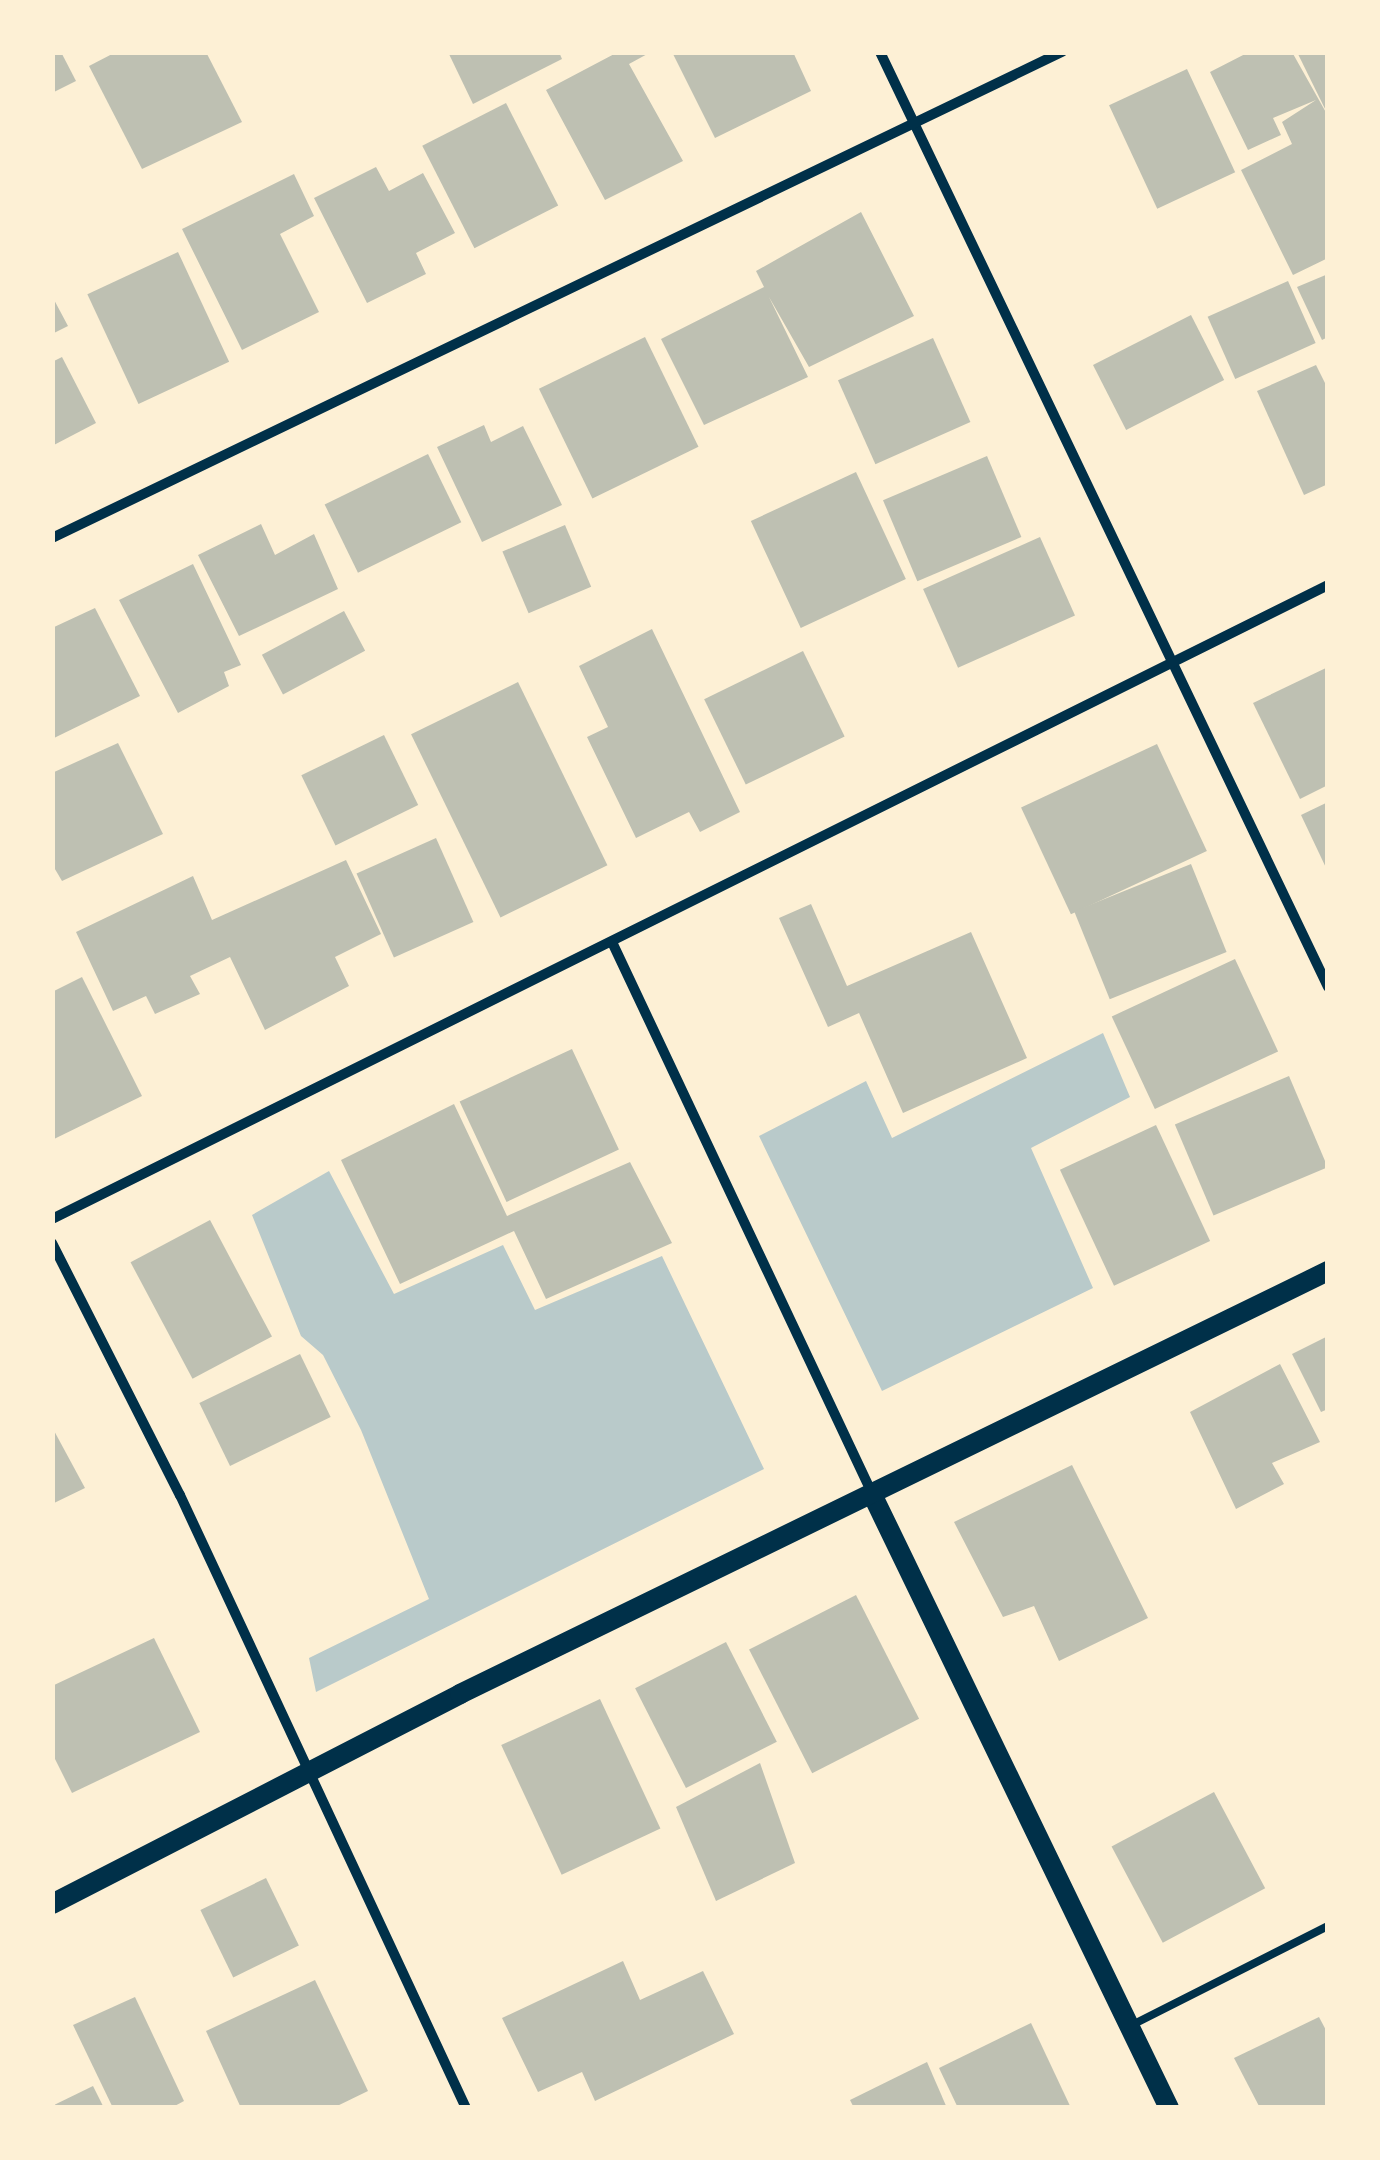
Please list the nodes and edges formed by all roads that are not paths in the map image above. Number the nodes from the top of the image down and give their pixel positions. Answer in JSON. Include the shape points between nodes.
{"nodes":[{"id":1,"x":880,"y":52,"type":"edge"},
{"id":2,"x":1062,"y":52,"type":"edge"},
{"id":3,"x":915,"y":123,"type":"junction"},
{"id":4,"x":52,"y":538,"type":"edge"},
{"id":5,"x":1328,"y":585,"type":"edge"},
{"id":6,"x":1172,"y":662,"type":"junction"},
{"id":7,"x":612,"y":942,"type":"junction"},
{"id":8,"x":1328,"y":986,"type":"edge"},
{"id":9,"x":52,"y":1219,"type":"edge"},
{"id":10,"x":52,"y":1243,"type":"edge"},
{"id":11,"x":1328,"y":1271,"type":"edge"},
{"id":12,"x":872,"y":1494,"type":"junction"},
{"id":13,"x":311,"y":1772,"type":"junction"},
{"id":14,"x":52,"y":1904,"type":"edge"},
{"id":15,"x":1328,"y":1926,"type":"edge"},
{"id":16,"x":1130,"y":2026,"type":"junction"},
{"id":17,"x":466,"y":2108,"type":"edge"},
{"id":18,"x":1169,"y":2108,"type":"edge"}],
"edges":[{"from":1,"to":3,"type":"street"},
{"from":2,"to":3,"type":"street"},
{"from":3,"to":4,"type":"street"},
{"from":3,"to":6,"type":"street"},
{"from":5,"to":6,"type":"street"},
{"from":6,"to":7,"type":"street"},
{"from":6,"to":8,"type":"street"},
{"from":7,"to":9,"type":"street"},
{"from":7,"to":12,"type":"street"},
{"from":10,"to":13,"type":"street"},
{"from":11,"to":12,"type":"main road"},
{"from":12,"to":13,"type":"main road"},
{"from":12,"to":16,"type":"main road"},
{"from":13,"to":14,"type":"main road"},
{"from":13,"to":17,"type":"street"},
{"from":15,"to":16,"type":"lane"},
{"from":16,"to":18,"type":"main road"}]}
